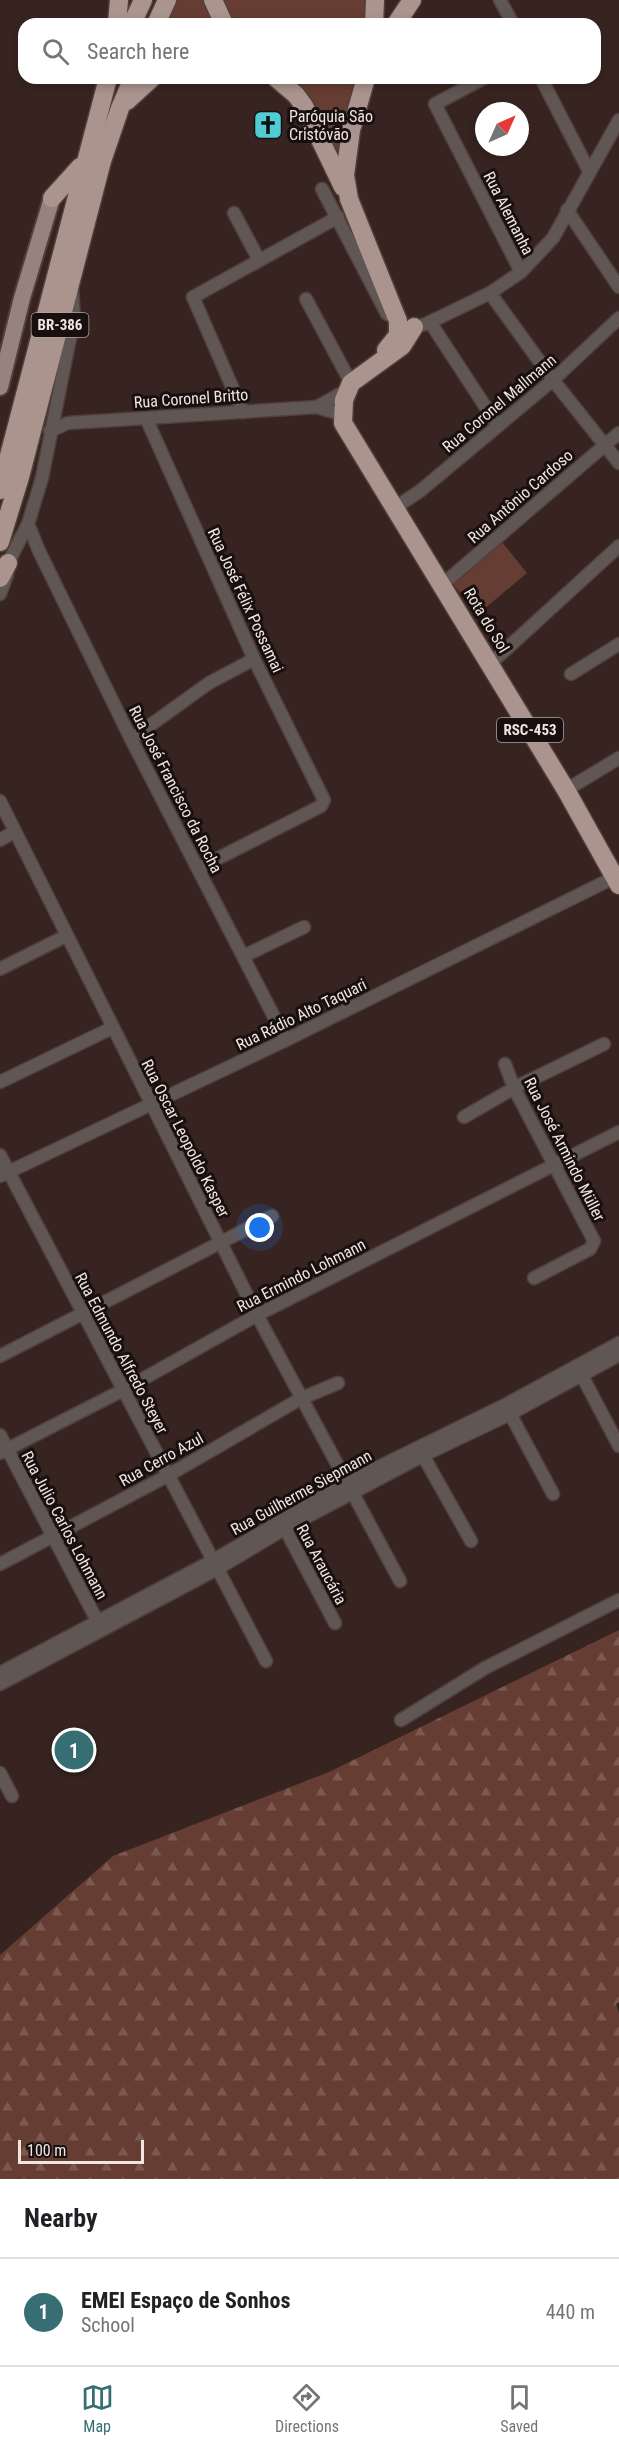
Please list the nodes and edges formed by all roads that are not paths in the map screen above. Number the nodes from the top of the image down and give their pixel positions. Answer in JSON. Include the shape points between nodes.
{"nodes":[{"id":1,"x":119,"y":0,"type":"edge"},
{"id":2,"x":143,"y":0,"type":"edge"},
{"id":3,"x":167,"y":0,"type":"edge"},
{"id":4,"x":213,"y":0,"type":"edge"},
{"id":5,"x":412,"y":0,"type":"edge"},
{"id":6,"x":500,"y":0,"type":"edge"},
{"id":7,"x":118,"y":18,"type":"edge"},
{"id":8,"x":135,"y":18,"type":"edge"},
{"id":9,"x":159,"y":18,"type":"edge"},
{"id":10,"x":221,"y":18,"type":"edge"},
{"id":11,"x":400,"y":18,"type":"edge"},
{"id":12,"x":510,"y":18,"type":"edge"},
{"id":13,"x":107,"y":84,"type":"edge"},
{"id":14,"x":130,"y":84,"type":"edge"},
{"id":15,"x":146,"y":84,"type":"edge"},
{"id":16,"x":283,"y":84,"type":"edge"},
{"id":17,"x":364,"y":84,"type":"edge"},
{"id":18,"x":473,"y":84,"type":"edge"},
{"id":19,"x":544,"y":84,"type":"edge"},
{"id":20,"x":120,"y":108,"type":"junction"},
{"id":21,"x":619,"y":120,"type":"edge"},
{"id":22,"x":86,"y":158,"type":"junction"},
{"id":23,"x":589,"y":171,"type":"junction"},
{"id":24,"x":322,"y":189,"type":"dead end"},
{"id":25,"x":52,"y":198,"type":"joint"},
{"id":26,"x":349,"y":199,"type":"junction"},
{"id":27,"x":567,"y":210,"type":"junction"},
{"id":28,"x":234,"y":213,"type":"dead end"},
{"id":29,"x":338,"y":217,"type":"junction"},
{"id":30,"x":372,"y":251,"type":"junction"},
{"id":31,"x":259,"y":260,"type":"junction"},
{"id":32,"x":521,"y":272,"type":"junction"},
{"id":33,"x":71,"y":285,"type":"junction"},
{"id":34,"x":619,"y":287,"type":"edge"},
{"id":35,"x":490,"y":293,"type":"junction"},
{"id":36,"x":306,"y":299,"type":"dead end"},
{"id":37,"x":619,"y":318,"type":"edge"},
{"id":38,"x":414,"y":328,"type":"junction"},
{"id":39,"x":386,"y":350,"type":"junction"},
{"id":40,"x":554,"y":380,"type":"junction"},
{"id":41,"x":352,"y":383,"type":"junction"},
{"id":42,"x":0,"y":387,"type":"edge"},
{"id":43,"x":317,"y":407,"type":"junction"},
{"id":44,"x":243,"y":412,"type":"junction"},
{"id":45,"x":53,"y":416,"type":"junction"},
{"id":46,"x":146,"y":418,"type":"junction"},
{"id":47,"x":68,"y":423,"type":"junction"},
{"id":48,"x":343,"y":423,"type":"junction"},
{"id":49,"x":498,"y":426,"type":"junction"},
{"id":50,"x":50,"y":431,"type":"junction"},
{"id":51,"x":619,"y":432,"type":"edge"},
{"id":52,"x":605,"y":445,"type":"junction"},
{"id":53,"x":619,"y":462,"type":"edge"},
{"id":54,"x":1,"y":481,"type":"edge"},
{"id":55,"x":396,"y":507,"type":"junction"},
{"id":56,"x":28,"y":524,"type":"junction"},
{"id":57,"x":619,"y":546,"type":"edge"},
{"id":58,"x":39,"y":551,"type":"junction"},
{"id":59,"x":6,"y":558,"type":"edge"},
{"id":60,"x":443,"y":584,"type":"junction"},
{"id":61,"x":0,"y":594,"type":"edge"},
{"id":62,"x":618,"y":647,"type":"edge"},
{"id":63,"x":254,"y":659,"type":"junction"},
{"id":64,"x":490,"y":664,"type":"junction"},
{"id":65,"x":571,"y":674,"type":"dead end"},
{"id":66,"x":131,"y":739,"type":"junction"},
{"id":67,"x":619,"y":758,"type":"edge"},
{"id":68,"x":566,"y":789,"type":"junction"},
{"id":69,"x":0,"y":801,"type":"edge"},
{"id":70,"x":14,"y":832,"type":"junction"},
{"id":71,"x":0,"y":840,"type":"edge"},
{"id":72,"x":199,"y":868,"type":"junction"},
{"id":73,"x":617,"y":881,"type":"edge"},
{"id":74,"x":304,"y":927,"type":"dead end"},
{"id":75,"x":66,"y":936,"type":"junction"},
{"id":76,"x":244,"y":956,"type":"junction"},
{"id":77,"x":0,"y":969,"type":"edge"},
{"id":78,"x":112,"y":1028,"type":"junction"},
{"id":79,"x":286,"y":1040,"type":"junction"},
{"id":80,"x":604,"y":1044,"type":"dead end"},
{"id":81,"x":505,"y":1064,"type":"dead end"},
{"id":82,"x":0,"y":1082,"type":"edge"},
{"id":83,"x":514,"y":1088,"type":"junction"},
{"id":84,"x":151,"y":1104,"type":"junction"},
{"id":85,"x":464,"y":1117,"type":"dead end"},
{"id":86,"x":619,"y":1132,"type":"edge"},
{"id":87,"x":0,"y":1155,"type":"edge"},
{"id":88,"x":554,"y":1167,"type":"junction"},
{"id":89,"x":4,"y":1173,"type":"edge"},
{"id":90,"x":272,"y":1216,"type":"dead end"},
{"id":91,"x":220,"y":1242,"type":"junction"},
{"id":92,"x":534,"y":1278,"type":"dead end"},
{"id":93,"x":81,"y":1312,"type":"junction"},
{"id":94,"x":257,"y":1315,"type":"junction"},
{"id":95,"x":619,"y":1343,"type":"edge"},
{"id":96,"x":619,"y":1355,"type":"edge"},
{"id":97,"x":0,"y":1356,"type":"edge"},
{"id":98,"x":579,"y":1370,"type":"junction"},
{"id":99,"x":338,"y":1383,"type":"dead end"},
{"id":100,"x":124,"y":1389,"type":"junction"},
{"id":101,"x":300,"y":1399,"type":"junction"},
{"id":102,"x":508,"y":1410,"type":"junction"},
{"id":103,"x":0,"y":1435,"type":"edge"},
{"id":104,"x":619,"y":1446,"type":"edge"},
{"id":105,"x":3,"y":1451,"type":"edge"},
{"id":106,"x":421,"y":1451,"type":"junction"},
{"id":107,"x":167,"y":1476,"type":"junction"},
{"id":108,"x":349,"y":1488,"type":"junction"},
{"id":109,"x":553,"y":1494,"type":"dead end"},
{"id":110,"x":282,"y":1525,"type":"junction"},
{"id":111,"x":52,"y":1537,"type":"junction"},
{"id":112,"x":471,"y":1541,"type":"dead end"},
{"id":113,"x":0,"y":1564,"type":"edge"},
{"id":114,"x":215,"y":1565,"type":"junction"},
{"id":115,"x":400,"y":1581,"type":"dead end"},
{"id":116,"x":619,"y":1600,"type":"edge"},
{"id":117,"x":335,"y":1623,"type":"dead end"},
{"id":118,"x":100,"y":1626,"type":"junction"},
{"id":119,"x":266,"y":1661,"type":"dead end"},
{"id":120,"x":0,"y":1673,"type":"edge"},
{"id":121,"x":0,"y":1684,"type":"edge"},
{"id":122,"x":401,"y":1720,"type":"dead end"},
{"id":123,"x":0,"y":1773,"type":"edge"},
{"id":124,"x":12,"y":1796,"type":"dead end"}],
"edges":[{"from":1,"to":7,"type":"highway"},
{"from":2,"to":8,"type":"highway"},
{"from":3,"to":9,"type":"highway"},
{"from":4,"to":10,"type":"highway"},
{"from":5,"to":11,"type":"highway"},
{"from":6,"to":12,"type":"street"},
{"from":13,"to":22,"type":"highway","number":"BR-386"},
{"from":14,"to":20,"type":"highway","number":"BR-386"},
{"from":15,"to":20,"type":"highway"},
{"from":16,"to":26,"type":"highway","via":[[304,106]]},
{"from":17,"to":26,"type":"highway","via":[[346,152]]},
{"from":18,"to":32,"type":"street","name":"Rua Alemanha","via":[[435,104]]},
{"from":19,"to":23,"type":"street"},
{"from":20,"to":33,"type":"highway","number":"BR-386","via":[[102,161]]},
{"from":21,"to":23,"type":"street"},
{"from":22,"to":25,"type":"highway"},
{"from":22,"to":54,"type":"highway","number":"BR-386"},
{"from":23,"to":27,"type":"street"},
{"from":24,"to":29,"type":"street"},
{"from":25,"to":42,"type":"main road"},
{"from":26,"to":30,"type":"highway"},
{"from":27,"to":32,"type":"street","via":[[553,238]]},
{"from":27,"to":34,"type":"street"},
{"from":28,"to":31,"type":"street"},
{"from":29,"to":31,"type":"street"},
{"from":29,"to":39,"type":"street","via":[[390,322]]},
{"from":30,"to":38,"type":"highway"},
{"from":30,"to":38,"type":"highway","via":[[384,286],[404,320]]},
{"from":31,"to":44,"type":"street","via":[[193,297]]},
{"from":32,"to":35,"type":"street"},
{"from":33,"to":45,"type":"street","via":[[74,318]]},
{"from":33,"to":59,"type":"highway","number":"BR-386","via":[[20,477]]},
{"from":35,"to":38,"type":"street"},
{"from":35,"to":40,"type":"street"},
{"from":36,"to":41,"type":"street"},
{"from":37,"to":40,"type":"street","name":"Rua Coronel Mallmann"},
{"from":38,"to":39,"type":"highway"},
{"from":38,"to":41,"type":"highway","via":[[402,346]]},
{"from":38,"to":49,"type":"street"},
{"from":39,"to":41,"type":"highway"},
{"from":40,"to":49,"type":"street","name":"Rua Coronel Mallmann"},
{"from":40,"to":52,"type":"street"},
{"from":41,"to":43,"type":"street"},
{"from":41,"to":48,"type":"highway","via":[[343,407]]},
{"from":43,"to":44,"type":"street","name":"Rua Coronel Britto"},
{"from":43,"to":48,"type":"street","via":[[337,413]]},
{"from":44,"to":46,"type":"street","name":"Rua Coronel Britto"},
{"from":45,"to":47,"type":"street","name":"Rua Coronel Britto"},
{"from":45,"to":50,"type":"street"},
{"from":46,"to":47,"type":"street","name":"Rua Coronel Britto"},
{"from":46,"to":63,"type":"street","name":"Rua José Félix Possamai"},
{"from":47,"to":50,"type":"street","name":"Rua Coronel Britto"},
{"from":48,"to":55,"type":"highway","name":"Rota do Sol","number":"RSC-453"},
{"from":49,"to":55,"type":"street","name":"Rua Coronel Mallmann"},
{"from":50,"to":56,"type":"street","via":[[42,478]]},
{"from":51,"to":52,"type":"street","name":"Rua Antônio Cardoso"},
{"from":52,"to":53,"type":"street"},
{"from":52,"to":60,"type":"street","name":"Rua Antônio Cardoso"},
{"from":55,"to":60,"type":"highway","name":"Rota do Sol","number":"RSC-453"},
{"from":56,"to":58,"type":"street","name":"Rua José Francisco da Rocha"},
{"from":56,"to":59,"type":"street"},
{"from":57,"to":64,"type":"street"},
{"from":58,"to":59,"type":"street"},
{"from":58,"to":66,"type":"street","name":"Rua José Francisco da Rocha"},
{"from":59,"to":61,"type":"street","via":[[7,575]]},
{"from":60,"to":64,"type":"highway","name":"Rota do Sol","number":"RSC-453"},
{"from":62,"to":65,"type":"street"},
{"from":63,"to":66,"type":"street","via":[[209,683]]},
{"from":63,"to":72,"type":"street","name":"Rua José Félix Possamai","via":[[324,800],[321,806]]},
{"from":64,"to":68,"type":"highway","name":"Rota do Sol","number":"RSC-453"},
{"from":66,"to":72,"type":"street","name":"Rua José Francisco da Rocha"},
{"from":67,"to":68,"type":"street"},
{"from":68,"to":73,"type":"highway","name":"Rota do Sol","number":"RSC-453"},
{"from":69,"to":70,"type":"street","name":"Rua Oscar Leopoldo Kasper"},
{"from":70,"to":71,"type":"street"},
{"from":70,"to":75,"type":"street","name":"Rua Oscar Leopoldo Kasper"},
{"from":72,"to":76,"type":"street","name":"Rua José Francisco da Rocha"},
{"from":73,"to":79,"type":"street","name":"Rua Rádio Alto Taquari"},
{"from":74,"to":76,"type":"street"},
{"from":75,"to":77,"type":"street"},
{"from":75,"to":78,"type":"street","name":"Rua Oscar Leopoldo Kasper"},
{"from":76,"to":79,"type":"street","name":"Rua José Francisco da Rocha"},
{"from":78,"to":82,"type":"street"},
{"from":78,"to":84,"type":"street","name":"Rua Oscar Leopoldo Kasper"},
{"from":79,"to":84,"type":"street","name":"Rua Rádio Alto Taquari"},
{"from":80,"to":83,"type":"street"},
{"from":81,"to":83,"type":"street","name":"Rua José Armindo Müller"},
{"from":83,"to":85,"type":"street"},
{"from":83,"to":88,"type":"street","name":"Rua José Armindo Müller"},
{"from":84,"to":89,"type":"street","name":"Rua Rádio Alto Taquari"},
{"from":84,"to":91,"type":"street","name":"Rua Oscar Leopoldo Kasper"},
{"from":86,"to":88,"type":"street","name":"Rua Ermindo Lohmann"},
{"from":87,"to":89,"type":"street","name":"Rua Edmundo Alfredo Steyer"},
{"from":88,"to":92,"type":"street","name":"Rua José Armindo Müller","via":[[594,1241],[590,1249]]},
{"from":88,"to":94,"type":"street","name":"Rua Ermindo Lohmann"},
{"from":89,"to":93,"type":"street","name":"Rua Edmundo Alfredo Steyer"},
{"from":90,"to":91,"type":"street"},
{"from":91,"to":93,"type":"street"},
{"from":91,"to":94,"type":"street","name":"Rua Oscar Leopoldo Kasper"},
{"from":93,"to":97,"type":"street"},
{"from":93,"to":100,"type":"street","name":"Rua Edmundo Alfredo Steyer"},
{"from":94,"to":100,"type":"street","name":"Rua Ermindo Lohmann"},
{"from":94,"to":101,"type":"street","name":"Rua Oscar Leopoldo Kasper"},
{"from":95,"to":98,"type":"street","name":"Rua Guilherme Siepmann"},
{"from":96,"to":98,"type":"street","name":"Rua Guilherme Siepmann"},
{"from":98,"to":102,"type":"street","name":"Rua Guilherme Siepmann"},
{"from":98,"to":104,"type":"street"},
{"from":99,"to":101,"type":"street","name":"Rua Cerro Azul"},
{"from":100,"to":105,"type":"street","name":"Rua Ermindo Lohmann"},
{"from":100,"to":107,"type":"street","name":"Rua Edmundo Alfredo Steyer"},
{"from":101,"to":107,"type":"street","name":"Rua Cerro Azul"},
{"from":101,"to":108,"type":"street","name":"Rua Oscar Leopoldo Kasper"},
{"from":102,"to":106,"type":"street","name":"Rua Guilherme Siepmann"},
{"from":102,"to":109,"type":"street"},
{"from":103,"to":105,"type":"street","name":"Rua Julio Carlos Lohmann"},
{"from":105,"to":111,"type":"street","name":"Rua Julio Carlos Lohmann"},
{"from":106,"to":108,"type":"street","name":"Rua Guilherme Siepmann"},
{"from":106,"to":112,"type":"street"},
{"from":107,"to":111,"type":"street","name":"Rua Cerro Azul"},
{"from":107,"to":114,"type":"street","name":"Rua Edmundo Alfredo Steyer"},
{"from":108,"to":110,"type":"street","name":"Rua Guilherme Siepmann"},
{"from":108,"to":115,"type":"street","name":"Rua Oscar Leopoldo Kasper"},
{"from":110,"to":114,"type":"street","name":"Rua Guilherme Siepmann"},
{"from":110,"to":117,"type":"street","name":"Rua Araucária"},
{"from":111,"to":113,"type":"street","name":"Rua Cerro Azul"},
{"from":111,"to":118,"type":"street","name":"Rua Julio Carlos Lohmann"},
{"from":114,"to":118,"type":"street","name":"Rua Guilherme Siepmann"},
{"from":114,"to":119,"type":"street","name":"Rua Edmundo Alfredo Steyer"},
{"from":116,"to":122,"type":"street","via":[[485,1668]]},
{"from":118,"to":120,"type":"street","name":"Rua Guilherme Siepmann"},
{"from":118,"to":121,"type":"street","name":"Rua Guilherme Siepmann"},
{"from":123,"to":124,"type":"street"}]}
